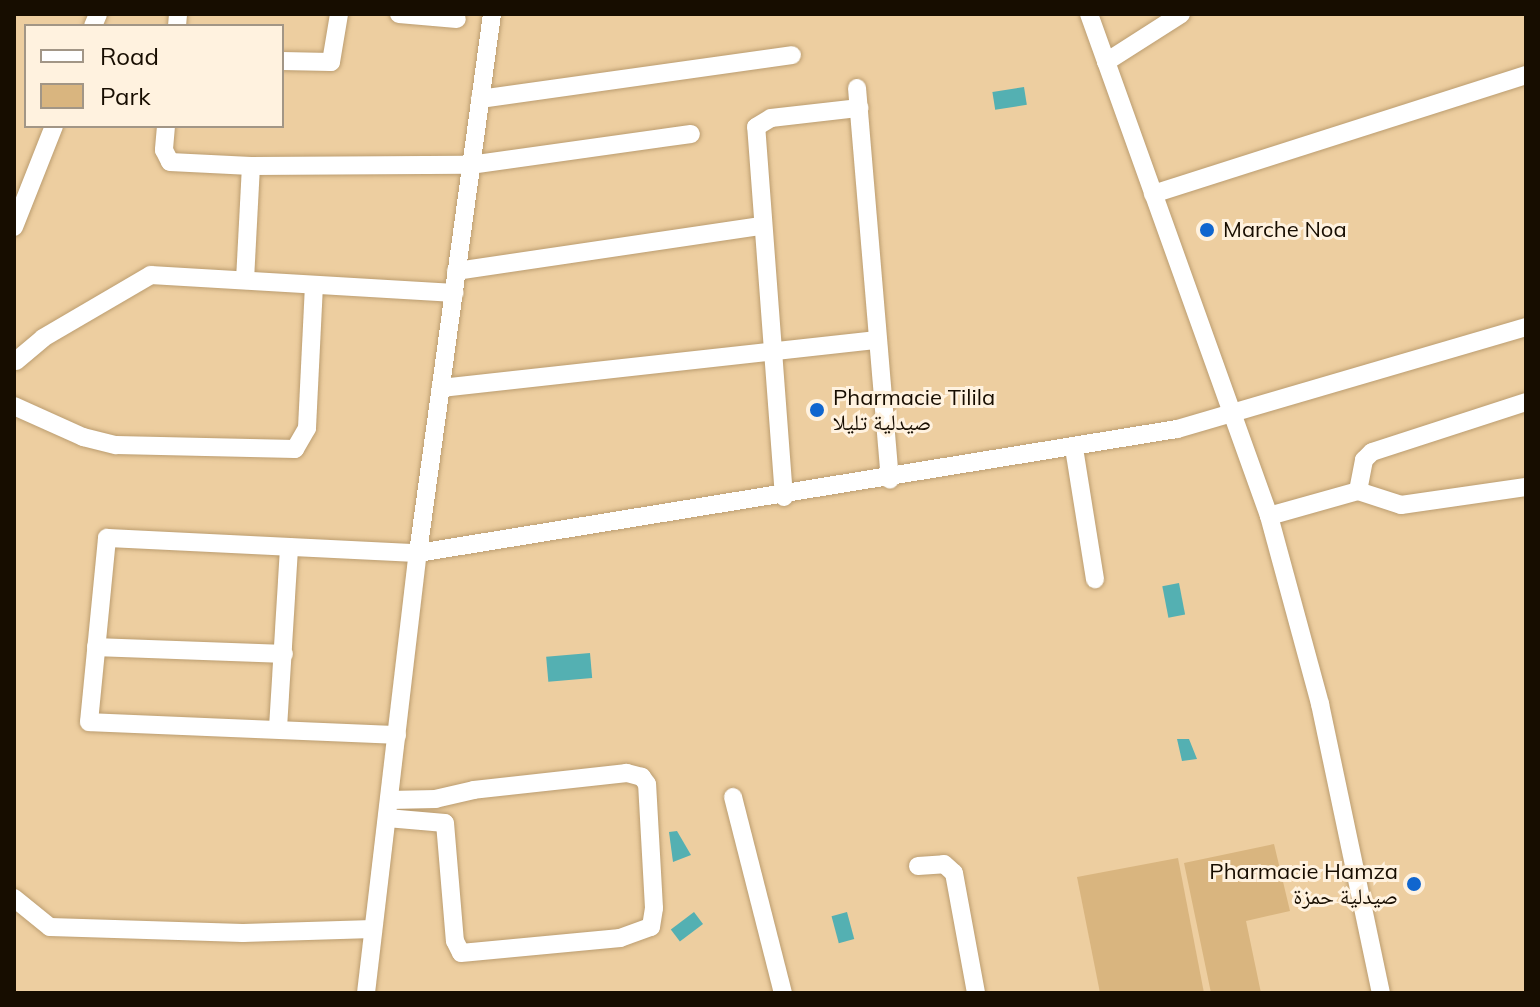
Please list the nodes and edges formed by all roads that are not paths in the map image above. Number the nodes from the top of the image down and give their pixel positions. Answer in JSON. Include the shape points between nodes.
{"nodes":[{"id":1,"x":339,"y":14,"type":"edge"},
{"id":2,"x":399,"y":14,"type":"edge"},
{"id":3,"x":492,"y":14,"type":"edge"},
{"id":4,"x":1089,"y":14,"type":"edge"},
{"id":5,"x":1181,"y":14,"type":"edge"},
{"id":6,"x":457,"y":19,"type":"dead end"},
{"id":7,"x":792,"y":55,"type":"dead end"},
{"id":8,"x":284,"y":61,"type":"edge"},
{"id":9,"x":1106,"y":62,"type":"junction"},
{"id":10,"x":1526,"y":75,"type":"edge"},
{"id":11,"x":857,"y":88,"type":"dead end"},
{"id":12,"x":480,"y":99,"type":"junction"},
{"id":13,"x":859,"y":108,"type":"junction"},
{"id":14,"x":53,"y":128,"type":"edge"},
{"id":15,"x":166,"y":128,"type":"edge"},
{"id":16,"x":691,"y":134,"type":"dead end"},
{"id":17,"x":470,"y":165,"type":"junction"},
{"id":18,"x":251,"y":166,"type":"junction"},
{"id":19,"x":1153,"y":194,"type":"junction"},
{"id":20,"x":761,"y":226,"type":"junction"},
{"id":21,"x":14,"y":227,"type":"edge"},
{"id":22,"x":456,"y":271,"type":"junction"},
{"id":23,"x":245,"y":280,"type":"junction"},
{"id":24,"x":314,"y":285,"type":"junction"},
{"id":25,"x":454,"y":293,"type":"junction"},
{"id":26,"x":1526,"y":327,"type":"edge"},
{"id":27,"x":877,"y":340,"type":"junction"},
{"id":28,"x":771,"y":352,"type":"junction"},
{"id":29,"x":15,"y":357,"type":"edge"},
{"id":30,"x":441,"y":388,"type":"junction"},
{"id":31,"x":1526,"y":402,"type":"edge"},
{"id":32,"x":14,"y":406,"type":"edge"},
{"id":33,"x":1232,"y":415,"type":"junction"},
{"id":34,"x":1074,"y":448,"type":"junction"},
{"id":35,"x":890,"y":480,"type":"junction"},
{"id":36,"x":1526,"y":487,"type":"edge"},
{"id":37,"x":1358,"y":491,"type":"junction"},
{"id":38,"x":784,"y":497,"type":"junction"},
{"id":39,"x":1269,"y":516,"type":"junction"},
{"id":40,"x":289,"y":547,"type":"junction"},
{"id":41,"x":418,"y":553,"type":"junction"},
{"id":42,"x":1095,"y":579,"type":"dead end"},
{"id":43,"x":96,"y":647,"type":"junction"},
{"id":44,"x":284,"y":654,"type":"junction"},
{"id":45,"x":278,"y":728,"type":"junction"},
{"id":46,"x":397,"y":735,"type":"junction"},
{"id":47,"x":733,"y":797,"type":"dead end"},
{"id":48,"x":388,"y":809,"type":"junction"},
{"id":49,"x":918,"y":866,"type":"dead end"},
{"id":50,"x":14,"y":898,"type":"edge"},
{"id":51,"x":373,"y":929,"type":"junction"},
{"id":52,"x":366,"y":993,"type":"edge"},
{"id":53,"x":783,"y":993,"type":"edge"},
{"id":54,"x":976,"y":993,"type":"edge"},
{"id":55,"x":1381,"y":993,"type":"edge"}],
"edges":[{"from":1,"to":8,"type":"street","via":[[331,62]]},
{"from":2,"to":6,"type":"street"},
{"from":3,"to":12,"type":"street"},
{"from":4,"to":9,"type":"street"},
{"from":5,"to":9,"type":"street"},
{"from":7,"to":12,"type":"street"},
{"from":9,"to":19,"type":"street"},
{"from":10,"to":19,"type":"street"},
{"from":11,"to":13,"type":"street"},
{"from":12,"to":17,"type":"street"},
{"from":13,"to":20,"type":"street","via":[[757,123]]},
{"from":13,"to":27,"type":"street"},
{"from":14,"to":21,"type":"street"},
{"from":15,"to":18,"type":"street","via":[[164,150],[170,162]]},
{"from":16,"to":17,"type":"street"},
{"from":17,"to":18,"type":"street"},
{"from":17,"to":22,"type":"street"},
{"from":18,"to":23,"type":"street"},
{"from":19,"to":33,"type":"street"},
{"from":20,"to":22,"type":"street"},
{"from":20,"to":28,"type":"street"},
{"from":22,"to":25,"type":"street"},
{"from":23,"to":24,"type":"street"},
{"from":23,"to":29,"type":"street","via":[[143,276]]},
{"from":24,"to":25,"type":"street"},
{"from":24,"to":32,"type":"street","via":[[307,428],[295,449],[116,445],[83,437]]},
{"from":25,"to":30,"type":"street"},
{"from":26,"to":33,"type":"street"},
{"from":27,"to":28,"type":"street"},
{"from":27,"to":35,"type":"street"},
{"from":28,"to":30,"type":"street"},
{"from":28,"to":38,"type":"street"},
{"from":30,"to":41,"type":"street"},
{"from":31,"to":37,"type":"street","via":[[1372,452],[1364,460]]},
{"from":33,"to":34,"type":"street"},
{"from":33,"to":39,"type":"street"},
{"from":34,"to":35,"type":"street"},
{"from":34,"to":42,"type":"street"},
{"from":35,"to":38,"type":"street"},
{"from":36,"to":37,"type":"street","via":[[1401,505]]},
{"from":37,"to":39,"type":"street"},
{"from":38,"to":41,"type":"street"},
{"from":39,"to":55,"type":"street","via":[[1320,704]]},
{"from":40,"to":41,"type":"street"},
{"from":40,"to":43,"type":"street","via":[[107,538]]},
{"from":40,"to":44,"type":"street"},
{"from":41,"to":46,"type":"street"},
{"from":43,"to":44,"type":"street"},
{"from":43,"to":45,"type":"street","via":[[89,722]]},
{"from":44,"to":45,"type":"street"},
{"from":45,"to":46,"type":"street"},
{"from":46,"to":48,"type":"street"},
{"from":47,"to":53,"type":"street"},
{"from":48,"to":48,"type":"street","via":[[445,823],[455,941],[461,953],[620,938],[651,927],[647,784],[642,777],[627,773],[474,790]]},
{"from":48,"to":51,"type":"street"},
{"from":49,"to":54,"type":"street","via":[[944,864],[954,873]]},
{"from":50,"to":51,"type":"street","via":[[50,927],[243,933]]},
{"from":51,"to":52,"type":"street"}]}
